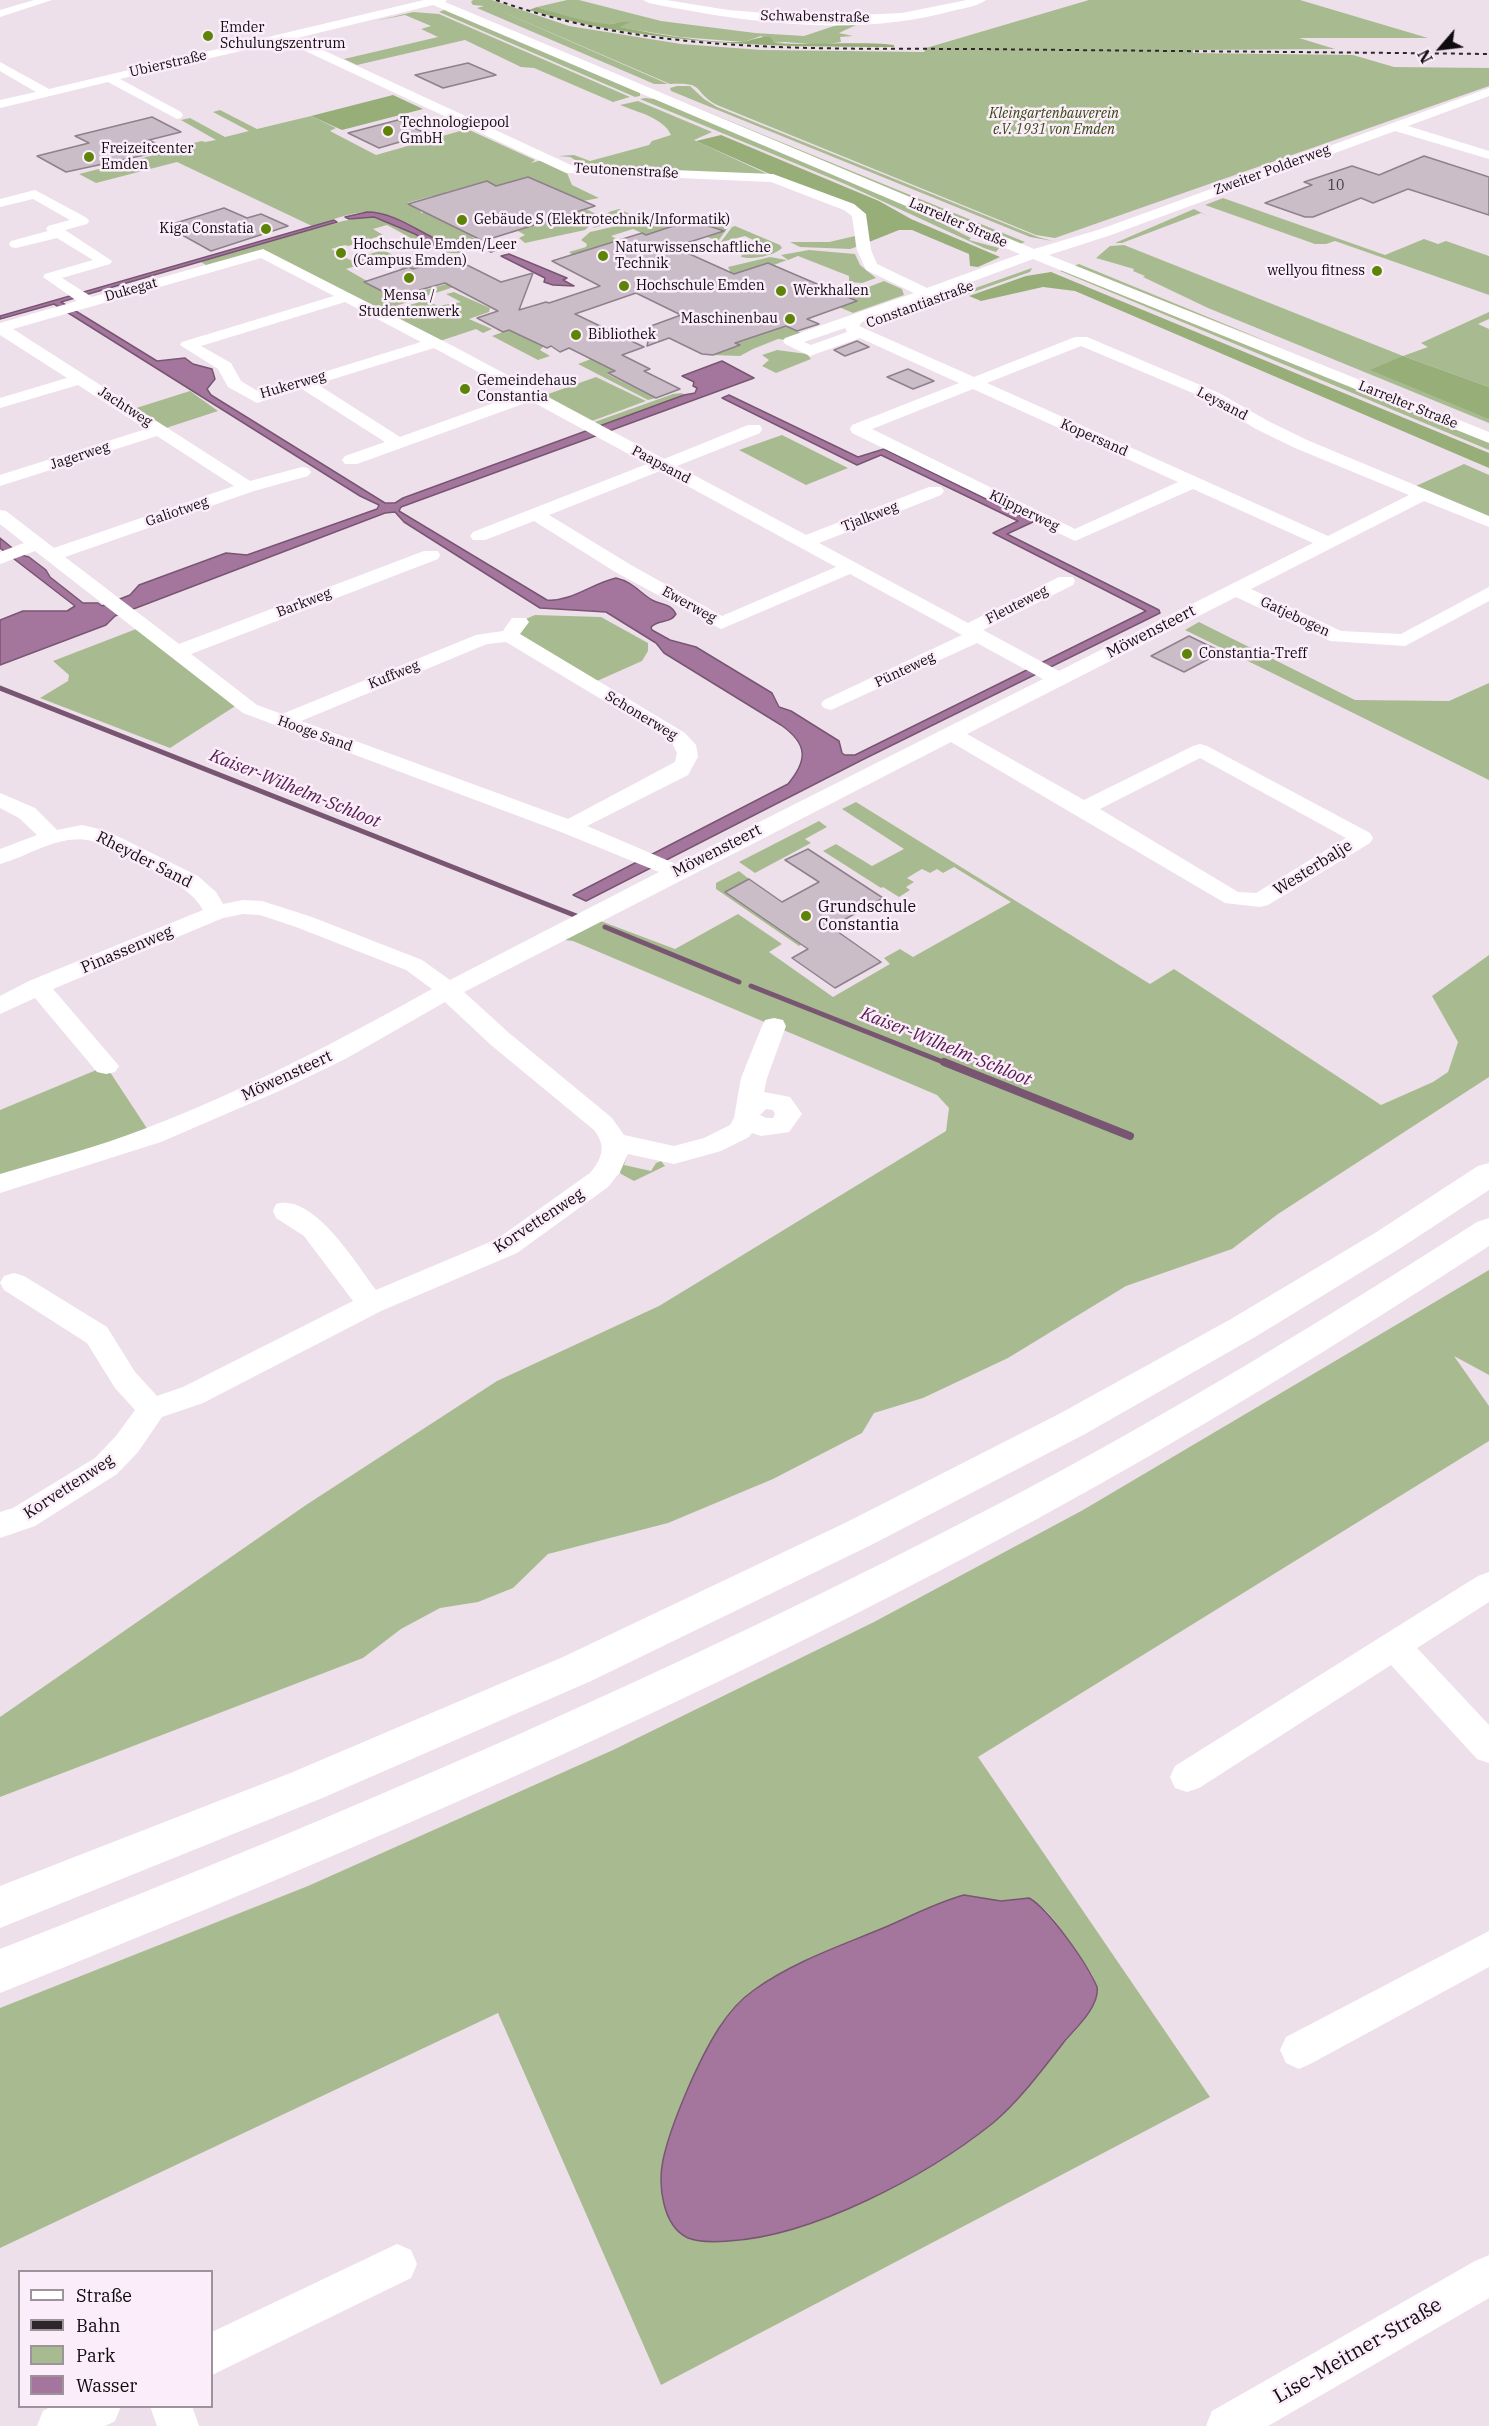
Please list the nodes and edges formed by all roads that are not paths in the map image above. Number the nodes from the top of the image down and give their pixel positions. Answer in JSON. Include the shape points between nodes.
{"nodes":[{"id":1,"x":46,"y":0,"type":"edge"},
{"id":2,"x":436,"y":0,"type":"edge"},
{"id":3,"x":450,"y":0,"type":"edge"},
{"id":4,"x":649,"y":0,"type":"edge"},
{"id":5,"x":980,"y":0,"type":"edge"},
{"id":6,"x":0,"y":14,"type":"edge"},
{"id":7,"x":286,"y":37,"type":"junction"},
{"id":8,"x":0,"y":66,"type":"edge"},
{"id":9,"x":109,"y":78,"type":"junction"},
{"id":10,"x":1489,"y":92,"type":"edge"},
{"id":11,"x":47,"y":93,"type":"junction"},
{"id":12,"x":0,"y":104,"type":"edge"},
{"id":13,"x":177,"y":115,"type":"dead end"},
{"id":14,"x":1394,"y":126,"type":"junction"},
{"id":15,"x":1489,"y":155,"type":"edge"},
{"id":16,"x":0,"y":203,"type":"edge"},
{"id":17,"x":58,"y":233,"type":"junction"},
{"id":18,"x":16,"y":244,"type":"dead end"},
{"id":19,"x":263,"y":253,"type":"joint"},
{"id":20,"x":1044,"y":254,"type":"junction"},
{"id":21,"x":931,"y":296,"type":"junction"},
{"id":22,"x":346,"y":297,"type":"junction"},
{"id":23,"x":81,"y":299,"type":"junction"},
{"id":24,"x":858,"y":325,"type":"joint"},
{"id":25,"x":2,"y":326,"type":"edge"},
{"id":26,"x":434,"y":343,"type":"junction"},
{"id":27,"x":81,"y":379,"type":"junction"},
{"id":28,"x":304,"y":383,"type":"junction"},
{"id":29,"x":972,"y":383,"type":"junction"},
{"id":30,"x":532,"y":395,"type":"junction"},
{"id":31,"x":0,"y":403,"type":"edge"},
{"id":32,"x":1489,"y":428,"type":"edge"},
{"id":33,"x":754,"y":429,"type":"dead end"},
{"id":34,"x":160,"y":430,"type":"junction"},
{"id":35,"x":1489,"y":438,"type":"edge"},
{"id":36,"x":398,"y":443,"type":"junction"},
{"id":37,"x":351,"y":460,"type":"dead end"},
{"id":38,"x":662,"y":466,"type":"junction"},
{"id":39,"x":302,"y":472,"type":"dead end"},
{"id":40,"x":0,"y":481,"type":"edge"},
{"id":41,"x":1193,"y":482,"type":"junction"},
{"id":42,"x":248,"y":487,"type":"junction"},
{"id":43,"x":935,"y":491,"type":"dead end"},
{"id":44,"x":1425,"y":494,"type":"junction"},
{"id":45,"x":535,"y":514,"type":"junction"},
{"id":46,"x":0,"y":515,"type":"edge"},
{"id":47,"x":1489,"y":522,"type":"edge"},
{"id":48,"x":479,"y":536,"type":"dead end"},
{"id":49,"x":805,"y":542,"type":"junction"},
{"id":50,"x":1328,"y":543,"type":"junction"},
{"id":51,"x":45,"y":550,"type":"junction"},
{"id":52,"x":9,"y":555,"type":"edge"},
{"id":53,"x":431,"y":555,"type":"dead end"},
{"id":54,"x":851,"y":567,"type":"junction"},
{"id":55,"x":1066,"y":581,"type":"dead end"},
{"id":56,"x":1235,"y":589,"type":"junction"},
{"id":57,"x":1489,"y":593,"type":"edge"},
{"id":58,"x":514,"y":629,"type":"joint"},
{"id":59,"x":973,"y":632,"type":"junction"},
{"id":60,"x":177,"y":652,"type":"junction"},
{"id":61,"x":1046,"y":672,"type":"junction"},
{"id":62,"x":831,"y":704,"type":"dead end"},
{"id":63,"x":280,"y":722,"type":"junction"},
{"id":64,"x":950,"y":733,"type":"junction"},
{"id":65,"x":0,"y":799,"type":"edge"},
{"id":66,"x":1084,"y":808,"type":"junction"},
{"id":67,"x":569,"y":828,"type":"junction"},
{"id":68,"x":52,"y":837,"type":"junction"},
{"id":69,"x":0,"y":857,"type":"edge"},
{"id":70,"x":670,"y":869,"type":"junction"},
{"id":71,"x":216,"y":913,"type":"junction"},
{"id":72,"x":38,"y":986,"type":"junction"},
{"id":73,"x":447,"y":991,"type":"junction"},
{"id":74,"x":0,"y":1006,"type":"edge"},
{"id":75,"x":774,"y":1026,"type":"dead end"},
{"id":76,"x":106,"y":1066,"type":"dead end"},
{"id":77,"x":617,"y":1142,"type":"junction"},
{"id":78,"x":1489,"y":1174,"type":"edge"},
{"id":79,"x":0,"y":1184,"type":"edge"},
{"id":80,"x":286,"y":1211,"type":"dead end"},
{"id":81,"x":1489,"y":1230,"type":"edge"},
{"id":82,"x":14,"y":1283,"type":"dead end"},
{"id":83,"x":371,"y":1304,"type":"junction"},
{"id":84,"x":152,"y":1409,"type":"junction"},
{"id":85,"x":0,"y":1525,"type":"edge"},
{"id":86,"x":1489,"y":1585,"type":"edge"},
{"id":87,"x":1394,"y":1646,"type":"junction"},
{"id":88,"x":1489,"y":1748,"type":"edge"},
{"id":89,"x":1187,"y":1777,"type":"dead end"},
{"id":90,"x":0,"y":1907,"type":"edge"},
{"id":91,"x":1489,"y":1948,"type":"edge"},
{"id":92,"x":0,"y":1971,"type":"edge"},
{"id":93,"x":1299,"y":2050,"type":"dead end"},
{"id":94,"x":397,"y":2264,"type":"dead end"},
{"id":95,"x":1489,"y":2276,"type":"edge"},
{"id":96,"x":213,"y":2354,"type":"edge"},
{"id":97,"x":96,"y":2408,"type":"edge"},
{"id":98,"x":172,"y":2408,"type":"edge"},
{"id":99,"x":58,"y":2426,"type":"edge"},
{"id":100,"x":178,"y":2426,"type":"edge"},
{"id":101,"x":1227,"y":2426,"type":"edge"}],
"edges":[{"from":1,"to":6,"type":"street"},
{"from":2,"to":7,"type":"street","name":"Ubierstraße"},
{"from":2,"to":20,"type":"street","name":"Larrelter Straße","via":[[562,58]]},
{"from":3,"to":20,"type":"street","name":"Larrelter Straße"},
{"from":4,"to":5,"type":"street","name":"Schwabenstraße","via":[[719,13],[810,19],[906,16]]},
{"from":7,"to":9,"type":"street","name":"Ubierstraße"},
{"from":7,"to":21,"type":"street","name":"Teutonenstraße","via":[[571,170],[772,178],[842,204],[859,214],[864,250],[872,267]]},
{"from":8,"to":11,"type":"street"},
{"from":9,"to":11,"type":"street","name":"Ubierstraße"},
{"from":9,"to":13,"type":"street"},
{"from":10,"to":14,"type":"street","name":"Zweiter Polderweg"},
{"from":11,"to":12,"type":"street","name":"Ubierstraße"},
{"from":14,"to":15,"type":"street"},
{"from":14,"to":20,"type":"street","name":"Zweiter Polderweg"},
{"from":16,"to":17,"type":"street","via":[[35,194],[82,221],[53,229]]},
{"from":17,"to":18,"type":"street"},
{"from":17,"to":23,"type":"street","via":[[105,261],[50,277]]},
{"from":19,"to":22,"type":"street","name":"Paapsand"},
{"from":19,"to":23,"type":"street","name":"Dukegat"},
{"from":20,"to":21,"type":"street","name":"Constantiastraße"},
{"from":20,"to":32,"type":"street","name":"Larrelter Straße"},
{"from":20,"to":35,"type":"street","name":"Larrelter Straße"},
{"from":21,"to":24,"type":"street","name":"Constantiastraße","via":[[859,329]]},
{"from":22,"to":26,"type":"street","name":"Paapsand"},
{"from":22,"to":28,"type":"street","name":"Hukerweg","via":[[188,345],[225,366],[234,384],[257,398]]},
{"from":23,"to":25,"type":"street","name":"Dukegat","via":[[61,310]]},
{"from":24,"to":29,"type":"street","name":"Kopersand"},
{"from":25,"to":27,"type":"street","name":"Jachtweg"},
{"from":26,"to":28,"type":"street","name":"Hukerweg"},
{"from":26,"to":30,"type":"street","name":"Paapsand"},
{"from":27,"to":31,"type":"street"},
{"from":27,"to":34,"type":"street","name":"Jachtweg"},
{"from":28,"to":36,"type":"street"},
{"from":29,"to":41,"type":"street","name":"Kopersand"},
{"from":29,"to":41,"type":"street","name":"Klipperweg","via":[[852,425],[1075,536]]},
{"from":29,"to":44,"type":"street","name":"Leysand","via":[[1081,340],[1213,396],[1301,444]]},
{"from":30,"to":36,"type":"street"},
{"from":30,"to":38,"type":"street","name":"Paapsand"},
{"from":33,"to":38,"type":"street"},
{"from":34,"to":40,"type":"street","name":"Jagerweg"},
{"from":34,"to":42,"type":"street","name":"Jachtweg"},
{"from":36,"to":37,"type":"street"},
{"from":38,"to":45,"type":"street"},
{"from":38,"to":49,"type":"street","name":"Paapsand"},
{"from":39,"to":42,"type":"street","name":"Galiotweg"},
{"from":41,"to":50,"type":"street","name":"Kopersand"},
{"from":42,"to":51,"type":"street","name":"Galiotweg"},
{"from":43,"to":49,"type":"street","name":"Tjalkweg"},
{"from":44,"to":47,"type":"street","name":"Leysand"},
{"from":44,"to":50,"type":"street","name":"Möwensteert"},
{"from":45,"to":48,"type":"street"},
{"from":45,"to":54,"type":"street","name":"Ewerweg","via":[[721,623]]},
{"from":46,"to":51,"type":"street","name":"Hooge Sand"},
{"from":49,"to":54,"type":"street","name":"Paapsand"},
{"from":50,"to":56,"type":"street","name":"Möwensteert"},
{"from":51,"to":52,"type":"street","name":"Galiotweg"},
{"from":51,"to":60,"type":"street","name":"Hooge Sand"},
{"from":53,"to":60,"type":"street","name":"Barkweg"},
{"from":54,"to":59,"type":"street","name":"Paapsand"},
{"from":55,"to":59,"type":"street","name":"Fleuteweg"},
{"from":56,"to":57,"type":"street","name":"Gatjebogen","via":[[1337,637],[1405,640]]},
{"from":56,"to":61,"type":"street","name":"Möwensteert"},
{"from":58,"to":63,"type":"street","name":"Kuffweg"},
{"from":58,"to":67,"type":"street","name":"Schonerweg","via":[[678,737],[689,751],[680,770]]},
{"from":59,"to":61,"type":"street","name":"Paapsand"},
{"from":59,"to":62,"type":"street","name":"Pünteweg"},
{"from":60,"to":63,"type":"street","name":"Hooge Sand","via":[[240,703]]},
{"from":61,"to":64,"type":"street","name":"Möwensteert"},
{"from":63,"to":67,"type":"street","name":"Hooge Sand"},
{"from":64,"to":66,"type":"street","name":"Westerbalje"},
{"from":64,"to":70,"type":"street","name":"Möwensteert"},
{"from":65,"to":68,"type":"street","via":[[29,815]]},
{"from":66,"to":66,"type":"street","name":"Westerbalje","via":[[1200,750],[1362,838],[1260,900],[1233,898]]},
{"from":67,"to":70,"type":"street","name":"Hooge Sand"},
{"from":68,"to":69,"type":"street","name":"Rheyder Sand"},
{"from":68,"to":71,"type":"street","name":"Rheyder Sand","via":[[82,832],[99,836],[190,881],[208,897]]},
{"from":70,"to":73,"type":"street","name":"Möwensteert"},
{"from":71,"to":72,"type":"street","name":"Pinassenweg"},
{"from":71,"to":73,"type":"street","via":[[243,907],[262,908],[304,922],[414,965]]},
{"from":72,"to":74,"type":"street","name":"Pinassenweg"},
{"from":72,"to":76,"type":"street"},
{"from":73,"to":77,"type":"street","via":[[603,1124]]},
{"from":73,"to":79,"type":"street","name":"Möwensteert","via":[[338,1052],[205,1114],[145,1138]]},
{"from":75,"to":77,"type":"street","via":[[754,1078],[743,1127],[729,1138],[674,1155]]},
{"from":77,"to":83,"type":"street","name":"Korvettenweg","via":[[613,1160],[599,1180],[507,1246]]},
{"from":78,"to":90,"type":"highway","via":[[1243,1328],[1072,1424],[849,1538],[577,1669],[305,1786]]},
{"from":80,"to":83,"type":"street","via":[[314,1228]]},
{"from":81,"to":92,"type":"highway","via":[[1223,1395],[1022,1509],[860,1593],[476,1774]]},
{"from":82,"to":84,"type":"street","via":[[97,1335],[125,1380]]},
{"from":83,"to":84,"type":"street","name":"Korvettenweg","via":[[193,1395]]},
{"from":84,"to":85,"type":"street","name":"Korvettenweg","via":[[106,1466],[24,1517]]},
{"from":86,"to":87,"type":"street"},
{"from":87,"to":88,"type":"street"},
{"from":87,"to":89,"type":"street"},
{"from":91,"to":93,"type":"street"},
{"from":94,"to":96,"type":"street"},
{"from":95,"to":101,"type":"street","name":"Lise-Meitner-Straße"},
{"from":97,"to":99,"type":"street"},
{"from":98,"to":100,"type":"street"}]}
